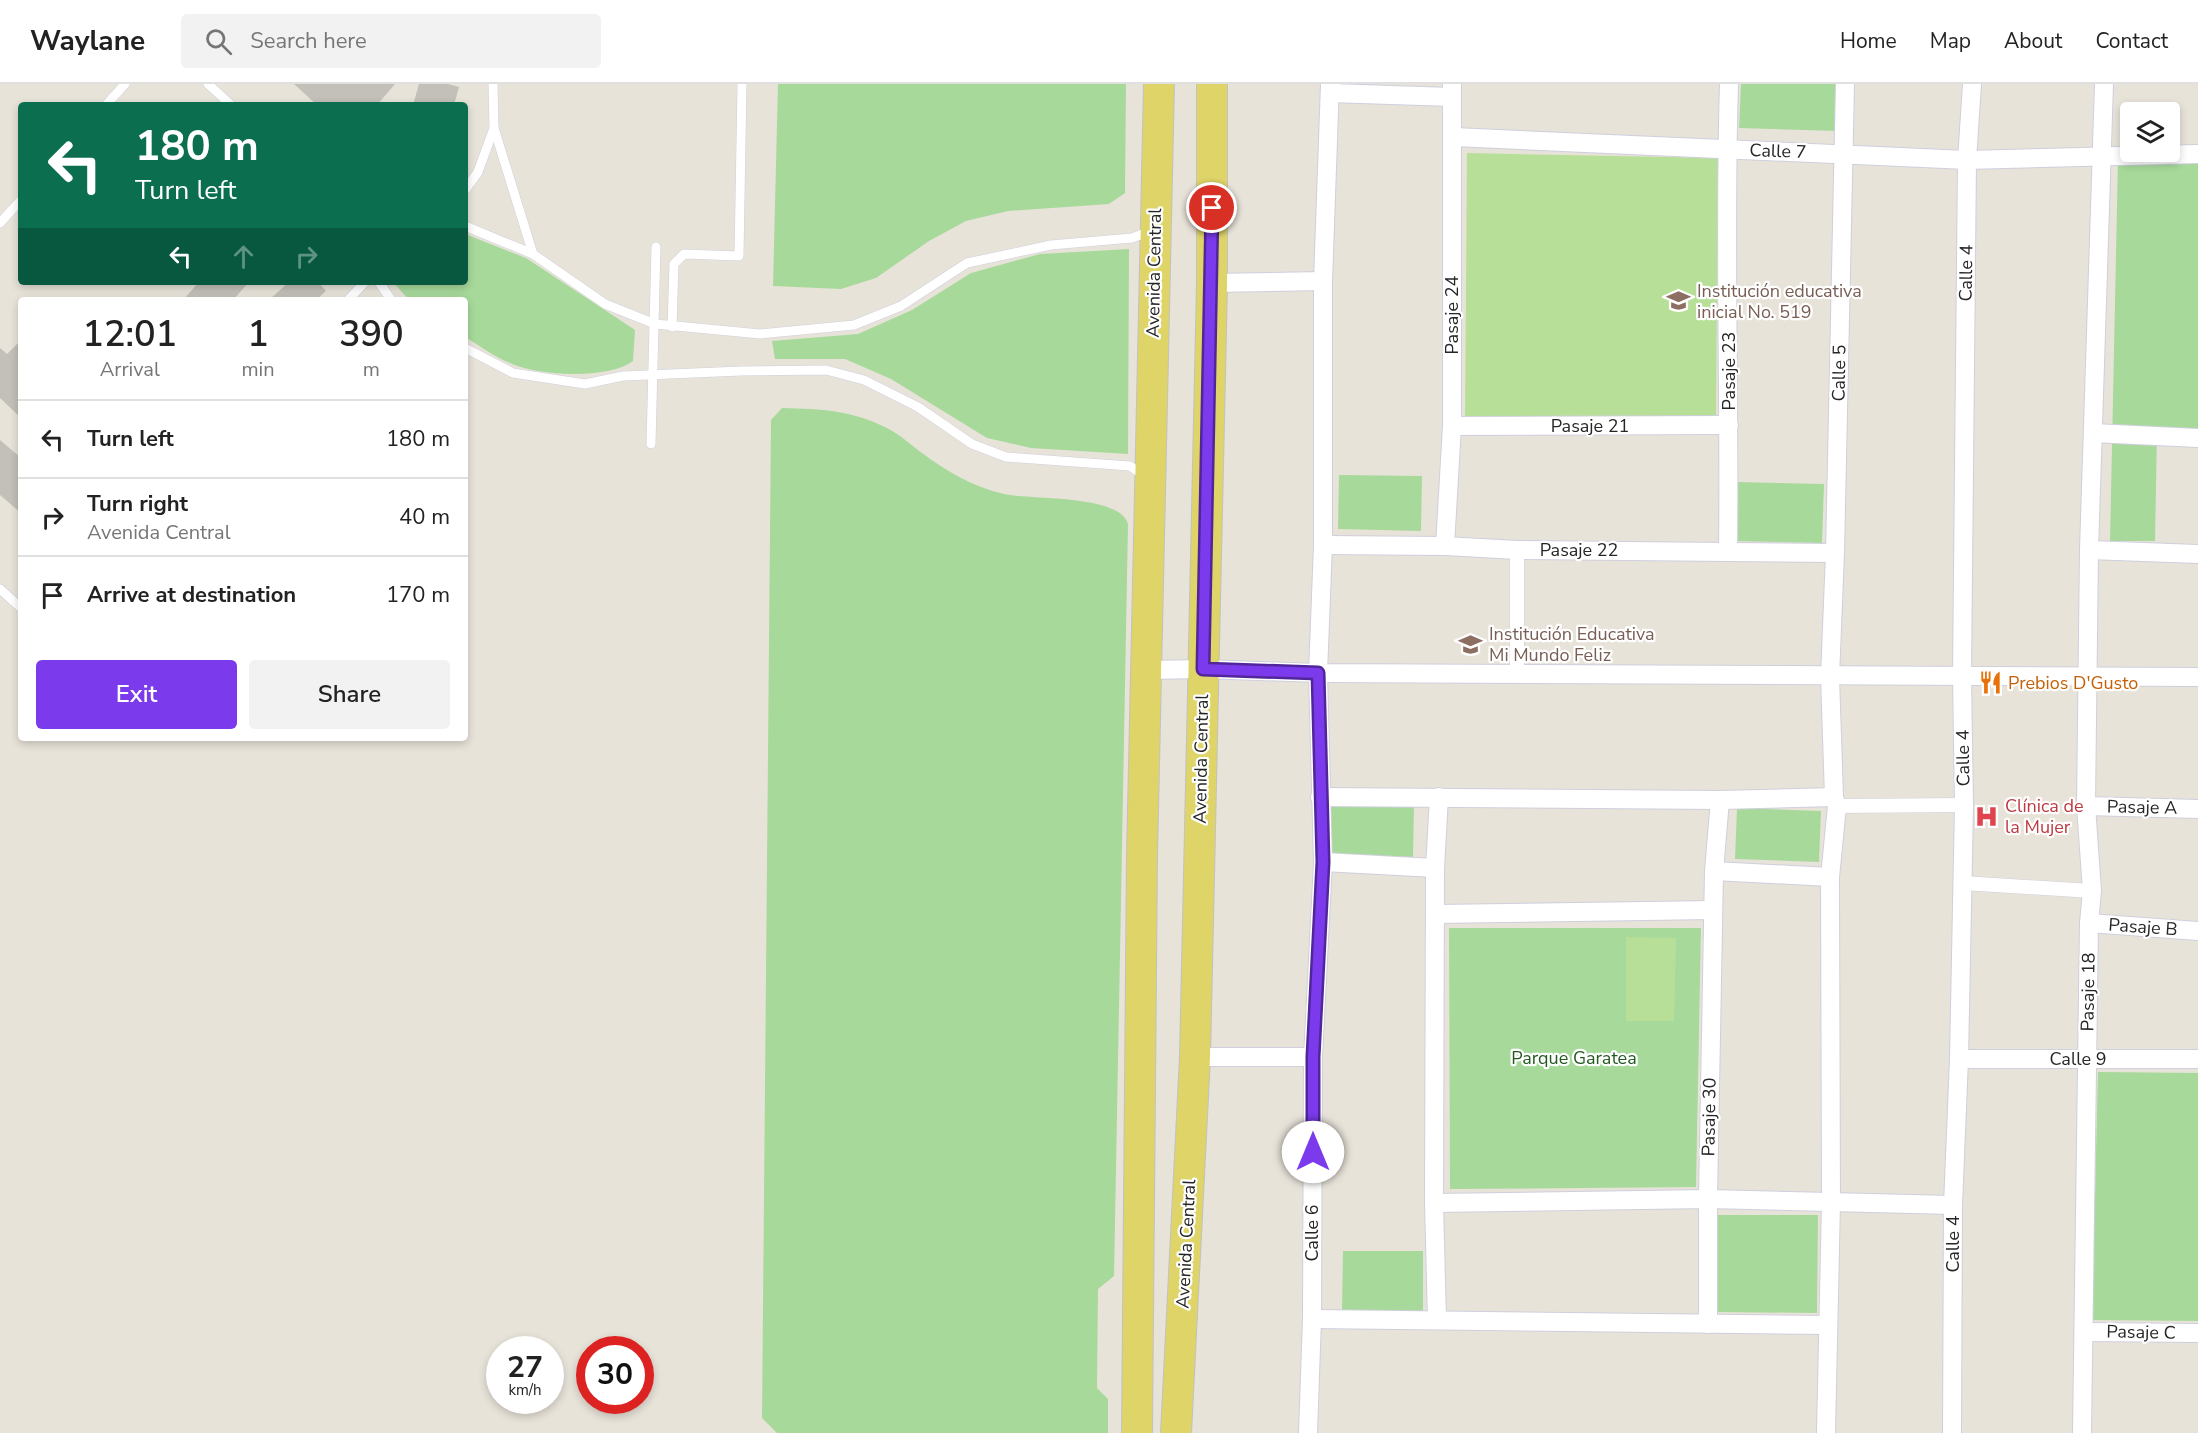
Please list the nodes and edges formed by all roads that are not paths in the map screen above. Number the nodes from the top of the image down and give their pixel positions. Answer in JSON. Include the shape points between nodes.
{"nodes":[{"id":1,"x":125,"y":84,"type":"edge"},
{"id":2,"x":208,"y":84,"type":"edge"},
{"id":3,"x":493,"y":84,"type":"edge"},
{"id":4,"x":742,"y":84,"type":"edge"},
{"id":5,"x":1159,"y":84,"type":"edge"},
{"id":6,"x":1212,"y":84,"type":"edge"},
{"id":7,"x":1730,"y":84,"type":"edge"},
{"id":8,"x":1845,"y":84,"type":"edge"},
{"id":9,"x":1972,"y":84,"type":"edge"},
{"id":10,"x":2104,"y":84,"type":"edge"},
{"id":11,"x":1330,"y":89,"type":"edge"},
{"id":12,"x":1452,"y":91,"type":"edge"},
{"id":13,"x":109,"y":102,"type":"edge"},
{"id":14,"x":228,"y":102,"type":"edge"},
{"id":15,"x":494,"y":128,"type":"junction"},
{"id":16,"x":1454,"y":138,"type":"junction"},
{"id":17,"x":1727,"y":149,"type":"junction"},
{"id":18,"x":1844,"y":154,"type":"junction"},
{"id":19,"x":2198,"y":154,"type":"edge"},
{"id":20,"x":2102,"y":155,"type":"junction"},
{"id":21,"x":1967,"y":160,"type":"junction"},
{"id":22,"x":468,"y":186,"type":"edge"},
{"id":23,"x":18,"y":203,"type":"edge"},
{"id":24,"x":0,"y":223,"type":"edge"},
{"id":25,"x":468,"y":227,"type":"edge"},
{"id":26,"x":1155,"y":229,"type":"junction"},
{"id":27,"x":656,"y":247,"type":"dead end"},
{"id":28,"x":533,"y":254,"type":"junction"},
{"id":29,"x":1323,"y":280,"type":"junction"},
{"id":30,"x":1212,"y":283,"type":"junction"},
{"id":31,"x":362,"y":285,"type":"edge"},
{"id":32,"x":351,"y":297,"type":"edge"},
{"id":33,"x":655,"y":324,"type":"junction"},
{"id":34,"x":672,"y":327,"type":"junction"},
{"id":35,"x":468,"y":350,"type":"edge"},
{"id":36,"x":653,"y":375,"type":"junction"},
{"id":37,"x":1729,"y":425,"type":"junction"},
{"id":38,"x":1452,"y":426,"type":"junction"},
{"id":39,"x":2093,"y":433,"type":"junction"},
{"id":40,"x":2198,"y":438,"type":"edge"},
{"id":41,"x":651,"y":444,"type":"dead end"},
{"id":42,"x":1150,"y":480,"type":"junction"},
{"id":43,"x":1323,"y":545,"type":"junction"},
{"id":44,"x":1445,"y":546,"type":"junction"},
{"id":45,"x":1517,"y":550,"type":"junction"},
{"id":46,"x":2089,"y":550,"type":"junction"},
{"id":47,"x":1728,"y":551,"type":"junction"},
{"id":48,"x":1835,"y":553,"type":"junction"},
{"id":49,"x":2198,"y":554,"type":"edge"},
{"id":50,"x":0,"y":589,"type":"edge"},
{"id":51,"x":18,"y":605,"type":"edge"},
{"id":52,"x":1203,"y":669,"type":"junction"},
{"id":53,"x":1147,"y":670,"type":"junction"},
{"id":54,"x":1318,"y":673,"type":"junction"},
{"id":55,"x":1517,"y":673,"type":"junction"},
{"id":56,"x":1962,"y":675,"type":"junction"},
{"id":57,"x":1830,"y":677,"type":"junction"},
{"id":58,"x":2198,"y":677,"type":"edge"},
{"id":59,"x":2087,"y":678,"type":"junction"},
{"id":60,"x":1320,"y":797,"type":"junction"},
{"id":61,"x":1440,"y":797,"type":"junction"},
{"id":62,"x":1720,"y":800,"type":"junction"},
{"id":63,"x":1835,"y":802,"type":"junction"},
{"id":64,"x":1964,"y":805,"type":"junction"},
{"id":65,"x":2086,"y":806,"type":"junction"},
{"id":66,"x":2198,"y":809,"type":"edge"},
{"id":67,"x":1323,"y":862,"type":"junction"},
{"id":68,"x":1434,"y":867,"type":"junction"},
{"id":69,"x":1714,"y":871,"type":"junction"},
{"id":70,"x":1830,"y":877,"type":"junction"},
{"id":71,"x":1963,"y":883,"type":"junction"},
{"id":72,"x":2092,"y":891,"type":"junction"},
{"id":73,"x":1713,"y":910,"type":"junction"},
{"id":74,"x":1436,"y":914,"type":"junction"},
{"id":75,"x":2089,"y":923,"type":"junction"},
{"id":76,"x":2198,"y":931,"type":"edge"},
{"id":77,"x":1195,"y":1057,"type":"junction"},
{"id":78,"x":1313,"y":1057,"type":"junction"},
{"id":79,"x":1959,"y":1059,"type":"junction"},
{"id":80,"x":2087,"y":1059,"type":"junction"},
{"id":81,"x":2198,"y":1059,"type":"edge"},
{"id":82,"x":1708,"y":1200,"type":"junction"},
{"id":83,"x":1831,"y":1202,"type":"junction"},
{"id":84,"x":1434,"y":1203,"type":"junction"},
{"id":85,"x":1953,"y":1205,"type":"junction"},
{"id":86,"x":1312,"y":1319,"type":"junction"},
{"id":87,"x":1437,"y":1320,"type":"junction"},
{"id":88,"x":1708,"y":1323,"type":"junction"},
{"id":89,"x":1827,"y":1325,"type":"junction"},
{"id":90,"x":2084,"y":1332,"type":"junction"},
{"id":91,"x":2198,"y":1333,"type":"edge"},
{"id":92,"x":1137,"y":1433,"type":"edge"},
{"id":93,"x":1176,"y":1433,"type":"edge"},
{"id":94,"x":1308,"y":1433,"type":"edge"},
{"id":95,"x":1826,"y":1433,"type":"edge"},
{"id":96,"x":1952,"y":1433,"type":"edge"},
{"id":97,"x":2082,"y":1433,"type":"edge"}],
"edges":[{"from":1,"to":13,"type":"lane"},
{"from":2,"to":14,"type":"lane"},
{"from":3,"to":15,"type":"lane"},
{"from":4,"to":34,"type":"lane","via":[[739,256],[684,254],[674,264]]},
{"from":5,"to":26,"type":"main road","name":"Avenida Central"},
{"from":6,"to":30,"type":"main road","name":"Avenida Central"},
{"from":7,"to":17,"type":"street","name":"Pasaje 23"},
{"from":8,"to":18,"type":"street","name":"Calle 5"},
{"from":9,"to":21,"type":"street","name":"Calle 4"},
{"from":10,"to":20,"type":"street","name":"Pasaje 18"},
{"from":11,"to":12,"type":"street"},
{"from":11,"to":29,"type":"street","name":"Calle 6"},
{"from":12,"to":16,"type":"street","name":"Pasaje 24"},
{"from":15,"to":22,"type":"lane","via":[[478,172]]},
{"from":15,"to":28,"type":"lane"},
{"from":16,"to":17,"type":"street","name":"Calle 7"},
{"from":16,"to":38,"type":"street","name":"Pasaje 24"},
{"from":17,"to":18,"type":"street","name":"Calle 7"},
{"from":17,"to":37,"type":"street","name":"Pasaje 23"},
{"from":18,"to":21,"type":"street","name":"Calle 7"},
{"from":18,"to":48,"type":"street","name":"Calle 5"},
{"from":19,"to":20,"type":"street","name":"Calle 7"},
{"from":20,"to":21,"type":"street","name":"Calle 7"},
{"from":20,"to":39,"type":"street","name":"Pasaje 18"},
{"from":21,"to":56,"type":"street","name":"Calle 4"},
{"from":23,"to":24,"type":"lane"},
{"from":25,"to":28,"type":"lane"},
{"from":26,"to":34,"type":"lane","via":[[1132,238],[1051,245],[967,263],[901,306],[854,325],[760,334]]},
{"from":26,"to":42,"type":"main road","name":"Avenida Central"},
{"from":27,"to":33,"type":"lane"},
{"from":28,"to":33,"type":"lane","via":[[604,304]]},
{"from":29,"to":30,"type":"street"},
{"from":29,"to":43,"type":"street","name":"Calle 6"},
{"from":30,"to":52,"type":"main road","name":"Avenida Central"},
{"from":31,"to":32,"type":"lane"},
{"from":33,"to":34,"type":"lane"},
{"from":33,"to":36,"type":"lane"},
{"from":35,"to":36,"type":"lane","via":[[513,373],[585,384]]},
{"from":36,"to":41,"type":"lane"},
{"from":36,"to":42,"type":"lane","via":[[826,370],[864,380],[918,407],[972,444],[1006,457],[1130,466]]},
{"from":37,"to":38,"type":"street","name":"Pasaje 21"},
{"from":37,"to":47,"type":"street","name":"Pasaje 23"},
{"from":38,"to":44,"type":"street","name":"Pasaje 24"},
{"from":39,"to":40,"type":"street"},
{"from":39,"to":46,"type":"street","name":"Pasaje 18"},
{"from":42,"to":53,"type":"main road","name":"Avenida Central"},
{"from":43,"to":44,"type":"street","name":"Pasaje 22"},
{"from":43,"to":54,"type":"street","name":"Calle 6"},
{"from":44,"to":45,"type":"street","name":"Pasaje 22"},
{"from":45,"to":47,"type":"street","name":"Pasaje 22"},
{"from":45,"to":55,"type":"street"},
{"from":46,"to":49,"type":"street"},
{"from":46,"to":59,"type":"street","name":"Pasaje 18"},
{"from":47,"to":48,"type":"street","name":"Pasaje 22"},
{"from":48,"to":57,"type":"street","name":"Calle 5"},
{"from":50,"to":51,"type":"lane"},
{"from":52,"to":53,"type":"street"},
{"from":52,"to":54,"type":"street"},
{"from":52,"to":77,"type":"main road","name":"Avenida Central"},
{"from":53,"to":92,"type":"main road","name":"Avenida Central"},
{"from":54,"to":55,"type":"street"},
{"from":54,"to":60,"type":"street","name":"Calle 6"},
{"from":55,"to":57,"type":"street"},
{"from":56,"to":57,"type":"street"},
{"from":56,"to":59,"type":"street"},
{"from":56,"to":64,"type":"street","name":"Calle 4"},
{"from":57,"to":63,"type":"street","name":"Calle 5"},
{"from":58,"to":59,"type":"street"},
{"from":59,"to":65,"type":"street","name":"Pasaje 18"},
{"from":60,"to":61,"type":"street"},
{"from":60,"to":67,"type":"street","name":"Calle 6"},
{"from":61,"to":62,"type":"street"},
{"from":61,"to":68,"type":"street"},
{"from":62,"to":63,"type":"street"},
{"from":62,"to":69,"type":"street","name":"Pasaje 30"},
{"from":63,"to":64,"type":"street"},
{"from":63,"to":70,"type":"street","name":"Calle 5"},
{"from":64,"to":71,"type":"street","name":"Calle 4"},
{"from":65,"to":66,"type":"street","name":"Pasaje A"},
{"from":65,"to":72,"type":"street","name":"Pasaje 18"},
{"from":67,"to":68,"type":"street"},
{"from":67,"to":78,"type":"street","name":"Calle 6"},
{"from":68,"to":74,"type":"street"},
{"from":69,"to":70,"type":"street"},
{"from":69,"to":73,"type":"street","name":"Pasaje 30"},
{"from":70,"to":83,"type":"street","name":"Calle 5"},
{"from":71,"to":72,"type":"street"},
{"from":71,"to":79,"type":"street","name":"Calle 4"},
{"from":72,"to":75,"type":"street","name":"Pasaje 18"},
{"from":73,"to":74,"type":"street"},
{"from":73,"to":82,"type":"street","name":"Pasaje 30"},
{"from":74,"to":84,"type":"street"},
{"from":75,"to":76,"type":"street","name":"Pasaje B"},
{"from":75,"to":80,"type":"street","name":"Pasaje 18"},
{"from":77,"to":78,"type":"street"},
{"from":77,"to":93,"type":"main road","name":"Avenida Central"},
{"from":78,"to":86,"type":"street","name":"Calle 6"},
{"from":79,"to":80,"type":"street","name":"Calle 9"},
{"from":79,"to":85,"type":"street","name":"Calle 4"},
{"from":80,"to":81,"type":"street","name":"Calle 9"},
{"from":80,"to":90,"type":"street","name":"Pasaje 18"},
{"from":82,"to":83,"type":"street"},
{"from":82,"to":84,"type":"street"},
{"from":82,"to":88,"type":"street","name":"Pasaje 30"},
{"from":83,"to":85,"type":"street"},
{"from":83,"to":89,"type":"street","name":"Calle 5"},
{"from":84,"to":87,"type":"street"},
{"from":85,"to":96,"type":"street","name":"Calle 4"},
{"from":86,"to":87,"type":"street"},
{"from":86,"to":94,"type":"street","name":"Calle 6"},
{"from":87,"to":88,"type":"street"},
{"from":88,"to":89,"type":"street"},
{"from":89,"to":95,"type":"street","name":"Calle 5"},
{"from":90,"to":91,"type":"street","name":"Pasaje C"},
{"from":90,"to":97,"type":"street","name":"Pasaje 18"}]}
